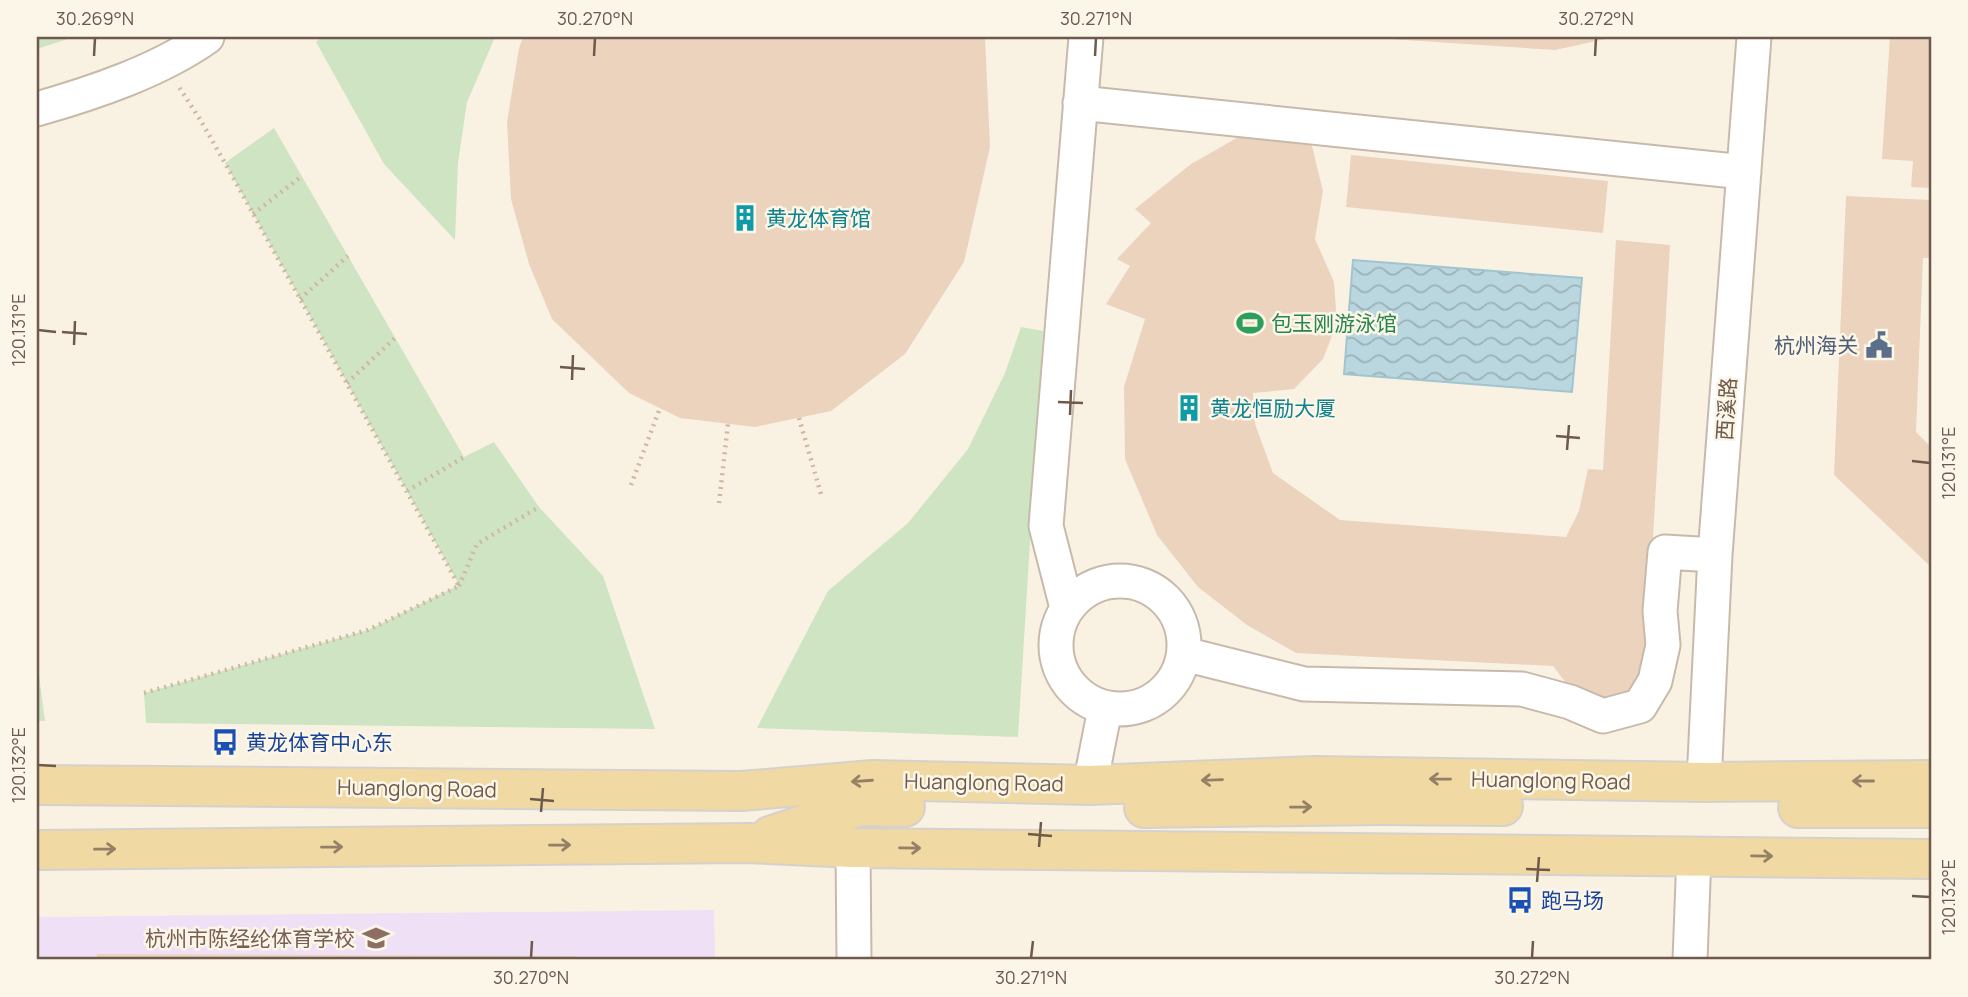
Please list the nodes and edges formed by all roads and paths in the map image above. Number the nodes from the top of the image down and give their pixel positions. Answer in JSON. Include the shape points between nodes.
{"nodes":[{"id":1,"x":207,"y":37,"type":"edge"},
{"id":2,"x":1086,"y":37,"type":"edge"},
{"id":3,"x":1754,"y":37,"type":"edge"},
{"id":4,"x":163,"y":63,"type":"junction"},
{"id":5,"x":1080,"y":103,"type":"junction"},
{"id":6,"x":37,"y":109,"type":"edge"},
{"id":7,"x":1744,"y":172,"type":"junction"},
{"id":8,"x":302,"y":176,"type":"dead end"},
{"id":9,"x":253,"y":214,"type":"junction"},
{"id":10,"x":348,"y":256,"type":"dead end"},
{"id":11,"x":300,"y":299,"type":"junction"},
{"id":12,"x":396,"y":338,"type":"dead end"},
{"id":13,"x":347,"y":383,"type":"junction"},
{"id":14,"x":660,"y":408,"type":"dead end"},
{"id":15,"x":799,"y":418,"type":"dead end"},
{"id":16,"x":728,"y":424,"type":"dead end"},
{"id":17,"x":464,"y":457,"type":"dead end"},
{"id":18,"x":631,"y":485,"type":"dead end"},
{"id":19,"x":407,"y":491,"type":"junction"},
{"id":20,"x":821,"y":494,"type":"dead end"},
{"id":21,"x":719,"y":503,"type":"dead end"},
{"id":22,"x":539,"y":507,"type":"dead end"},
{"id":23,"x":1715,"y":555,"type":"junction"},
{"id":24,"x":459,"y":586,"type":"junction"},
{"id":25,"x":1067,"y":608,"type":"junction"},
{"id":26,"x":1184,"y":654,"type":"junction"},
{"id":27,"x":144,"y":693,"type":"dead end"},
{"id":28,"x":1105,"y":709,"type":"junction"},
{"id":29,"x":1931,"y":780,"type":"edge"},
{"id":30,"x":1704,"y":782,"type":"junction"},
{"id":31,"x":37,"y":785,"type":"edge"},
{"id":32,"x":1090,"y":785,"type":"junction"},
{"id":33,"x":1931,"y":808,"type":"edge"},
{"id":34,"x":748,"y":843,"type":"junction"},
{"id":35,"x":853,"y":848,"type":"junction"},
{"id":36,"x":37,"y":850,"type":"edge"},
{"id":37,"x":1694,"y":855,"type":"junction"},
{"id":38,"x":1931,"y":859,"type":"edge"},
{"id":39,"x":854,"y":960,"type":"edge"},
{"id":40,"x":1690,"y":960,"type":"edge"}],
"edges":[{"from":1,"to":4,"type":"street"},
{"from":2,"to":5,"type":"street"},
{"from":3,"to":7,"type":"street","name":"西溪路"},
{"from":4,"to":6,"type":"street"},
{"from":4,"to":9,"type":"path"},
{"from":5,"to":7,"type":"street"},
{"from":5,"to":25,"type":"street","via":[[1046,526]]},
{"from":7,"to":23,"type":"street","name":"西溪路"},
{"from":8,"to":9,"type":"path"},
{"from":9,"to":11,"type":"path"},
{"from":10,"to":11,"type":"path"},
{"from":11,"to":13,"type":"path"},
{"from":12,"to":13,"type":"path"},
{"from":13,"to":19,"type":"path"},
{"from":14,"to":18,"type":"path"},
{"from":15,"to":20,"type":"path"},
{"from":16,"to":21,"type":"path"},
{"from":17,"to":19,"type":"path"},
{"from":19,"to":24,"type":"path"},
{"from":22,"to":24,"type":"path","via":[[477,544]]},
{"from":23,"to":26,"type":"street","via":[[1665,552],[1660,611],[1663,645],[1655,681],[1640,706],[1603,716],[1522,689],[1304,684]]},
{"from":23,"to":30,"type":"street","name":"西溪路"},
{"from":24,"to":27,"type":"path","via":[[368,631]]},
{"from":25,"to":26,"type":"street","via":[[1100,583],[1142,584],[1161,595],[1175,611],[1183,632]]},
{"from":25,"to":28,"type":"street","via":[[1055,648],[1059,668],[1069,687]]},
{"from":26,"to":28,"type":"street","via":[[1178,675],[1165,692],[1126,710]]},
{"from":28,"to":32,"type":"street"},
{"from":29,"to":30,"type":"main road","name":"Huanglong Road","one_way":true},
{"from":30,"to":32,"type":"main road","name":"Huanglong Road","one_way":true,"via":[[1315,776]]},
{"from":32,"to":31,"type":"main road","name":"Huanglong Road","one_way":true,"via":[[873,780],[727,791]]},
{"from":34,"to":33,"type":"main road","one_way":true,"via":[[860,806]]},
{"from":34,"to":35,"type":"main road"},
{"from":36,"to":34,"type":"main road","one_way":true},
{"from":35,"to":37,"type":"main road","one_way":true},
{"from":35,"to":39,"type":"street"},
{"from":37,"to":38,"type":"main road","one_way":true},
{"from":37,"to":40,"type":"street"}]}
